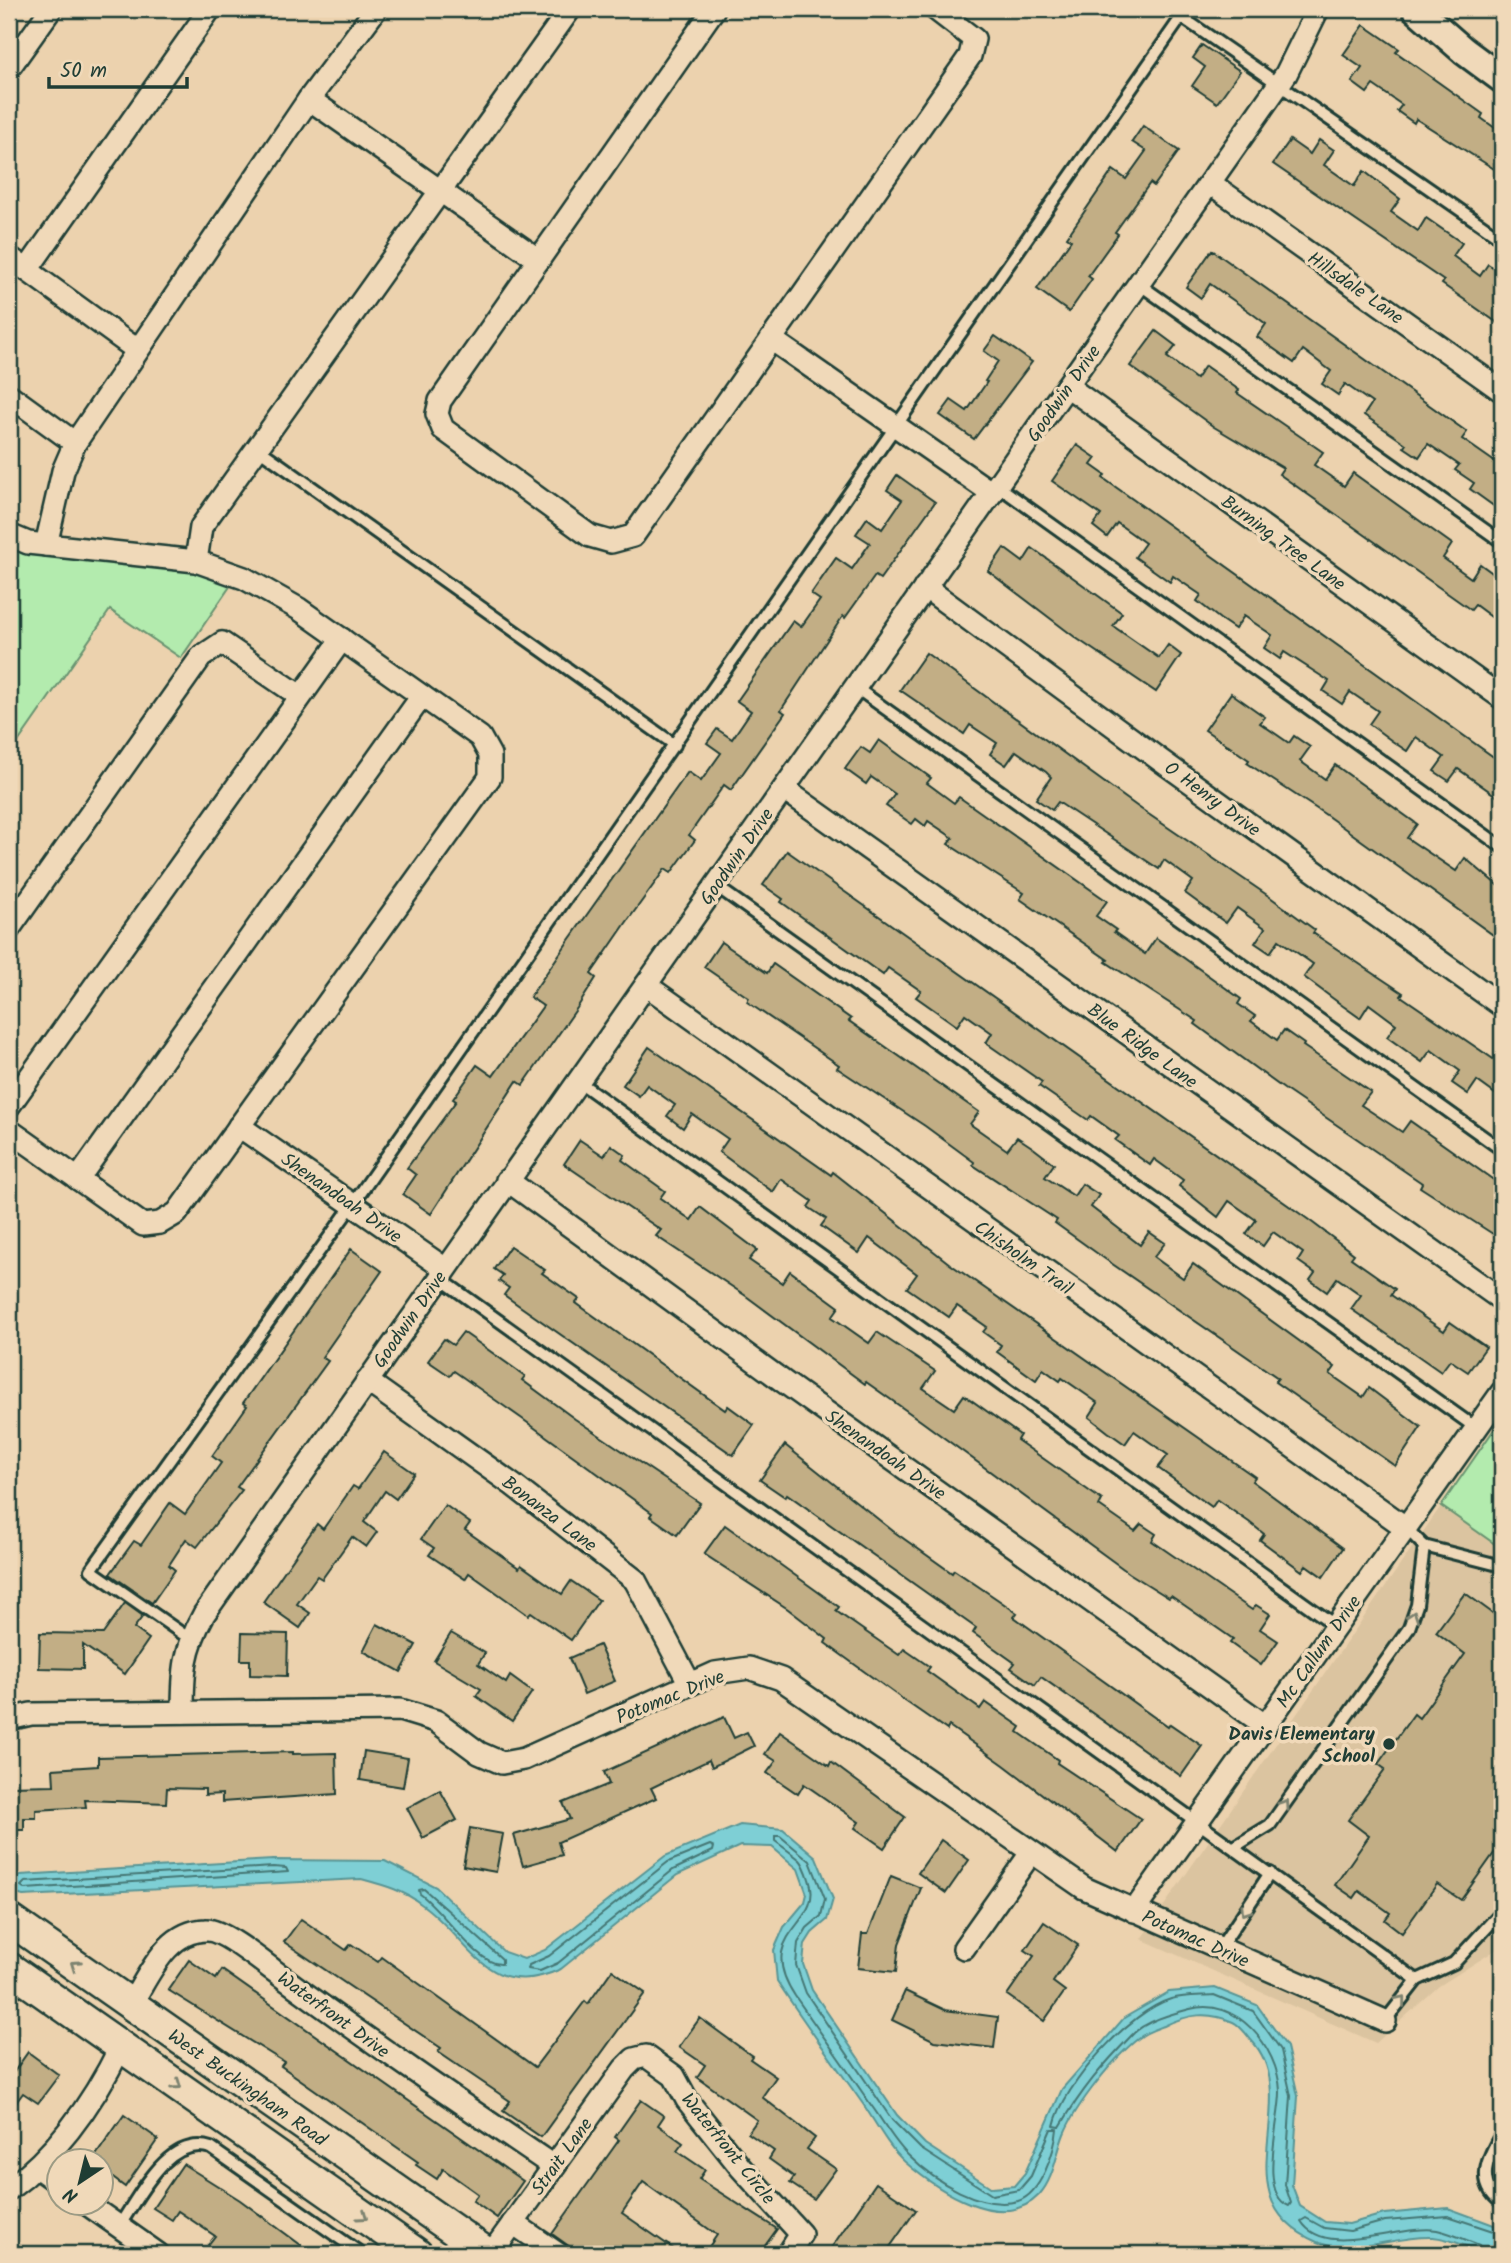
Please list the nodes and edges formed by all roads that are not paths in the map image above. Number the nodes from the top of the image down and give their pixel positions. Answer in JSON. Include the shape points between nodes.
{"nodes":[{"id":1,"x":51,"y":9,"type":"edge"},
{"id":2,"x":210,"y":9,"type":"edge"},
{"id":3,"x":376,"y":9,"type":"edge"},
{"id":4,"x":570,"y":9,"type":"edge"},
{"id":5,"x":714,"y":9,"type":"edge"},
{"id":6,"x":935,"y":9,"type":"edge"},
{"id":7,"x":1318,"y":9,"type":"edge"},
{"id":8,"x":1416,"y":9,"type":"edge"},
{"id":9,"x":1185,"y":13,"type":"edge"},
{"id":10,"x":9,"y":68,"type":"edge"},
{"id":11,"x":1502,"y":79,"type":"edge"},
{"id":12,"x":1279,"y":84,"type":"junction"},
{"id":13,"x":310,"y":99,"type":"junction"},
{"id":14,"x":1210,"y":183,"type":"junction"},
{"id":15,"x":439,"y":190,"type":"junction"},
{"id":16,"x":1502,"y":239,"type":"edge"},
{"id":17,"x":9,"y":257,"type":"edge"},
{"id":18,"x":539,"y":260,"type":"junction"},
{"id":19,"x":27,"y":270,"type":"junction"},
{"id":20,"x":1139,"y":284,"type":"junction"},
{"id":21,"x":771,"y":339,"type":"junction"},
{"id":22,"x":137,"y":350,"type":"junction"},
{"id":23,"x":1067,"y":386,"type":"junction"},
{"id":24,"x":1502,"y":391,"type":"edge"},
{"id":25,"x":9,"y":395,"type":"edge"},
{"id":26,"x":897,"y":427,"type":"junction"},
{"id":27,"x":75,"y":443,"type":"junction"},
{"id":28,"x":257,"y":448,"type":"junction"},
{"id":29,"x":995,"y":490,"type":"junction"},
{"id":30,"x":9,"y":535,"type":"edge"},
{"id":31,"x":1502,"y":542,"type":"edge"},
{"id":32,"x":46,"y":545,"type":"junction"},
{"id":33,"x":196,"y":561,"type":"junction"},
{"id":34,"x":925,"y":587,"type":"junction"},
{"id":35,"x":342,"y":639,"type":"junction"},
{"id":36,"x":855,"y":687,"type":"junction"},
{"id":37,"x":300,"y":696,"type":"junction"},
{"id":38,"x":422,"y":696,"type":"junction"},
{"id":39,"x":1502,"y":698,"type":"edge"},
{"id":40,"x":675,"y":745,"type":"junction"},
{"id":41,"x":784,"y":789,"type":"junction"},
{"id":42,"x":1502,"y":847,"type":"edge"},
{"id":43,"x":716,"y":886,"type":"junction"},
{"id":44,"x":9,"y":929,"type":"edge"},
{"id":45,"x":646,"y":985,"type":"junction"},
{"id":46,"x":1502,"y":1006,"type":"edge"},
{"id":47,"x":578,"y":1081,"type":"junction"},
{"id":48,"x":9,"y":1106,"type":"edge"},
{"id":49,"x":239,"y":1126,"type":"junction"},
{"id":50,"x":9,"y":1130,"type":"edge"},
{"id":51,"x":1502,"y":1150,"type":"edge"},
{"id":52,"x":78,"y":1179,"type":"junction"},
{"id":53,"x":507,"y":1180,"type":"junction"},
{"id":54,"x":353,"y":1205,"type":"junction"},
{"id":55,"x":441,"y":1273,"type":"junction"},
{"id":56,"x":1502,"y":1300,"type":"edge"},
{"id":57,"x":367,"y":1381,"type":"junction"},
{"id":58,"x":1502,"y":1392,"type":"edge"},
{"id":59,"x":1476,"y":1428,"type":"junction"},
{"id":60,"x":1405,"y":1527,"type":"junction"},
{"id":61,"x":1424,"y":1546,"type":"junction"},
{"id":62,"x":1502,"y":1566,"type":"edge"},
{"id":63,"x":1336,"y":1626,"type":"junction"},
{"id":64,"x":190,"y":1639,"type":"junction"},
{"id":65,"x":690,"y":1684,"type":"junction"},
{"id":66,"x":183,"y":1712,"type":"junction"},
{"id":67,"x":9,"y":1719,"type":"edge"},
{"id":68,"x":1266,"y":1726,"type":"junction"},
{"id":69,"x":1198,"y":1821,"type":"junction"},
{"id":70,"x":1234,"y":1847,"type":"junction"},
{"id":71,"x":1031,"y":1853,"type":"junction"},
{"id":72,"x":1270,"y":1873,"type":"junction"},
{"id":73,"x":1134,"y":1911,"type":"junction"},
{"id":74,"x":1502,"y":1911,"type":"edge"},
{"id":75,"x":9,"y":1919,"type":"edge"},
{"id":76,"x":964,"y":1948,"type":"dead end"},
{"id":77,"x":1220,"y":1948,"type":"junction"},
{"id":78,"x":9,"y":1968,"type":"edge"},
{"id":79,"x":1417,"y":1980,"type":"junction"},
{"id":80,"x":131,"y":2004,"type":"junction"},
{"id":81,"x":1384,"y":2021,"type":"joint"},
{"id":82,"x":121,"y":2046,"type":"junction"},
{"id":83,"x":634,"y":2059,"type":"joint"},
{"id":84,"x":1502,"y":2133,"type":"edge"},
{"id":85,"x":553,"y":2166,"type":"junction"},
{"id":86,"x":38,"y":2168,"type":"junction"},
{"id":87,"x":46,"y":2174,"type":"edge"},
{"id":88,"x":9,"y":2189,"type":"edge"},
{"id":89,"x":1502,"y":2203,"type":"edge"},
{"id":90,"x":108,"y":2218,"type":"edge"},
{"id":91,"x":513,"y":2223,"type":"junction"},
{"id":92,"x":119,"y":2226,"type":"junction"},
{"id":93,"x":158,"y":2254,"type":"edge"},
{"id":94,"x":362,"y":2254,"type":"edge"},
{"id":95,"x":417,"y":2254,"type":"edge"},
{"id":96,"x":489,"y":2254,"type":"edge"},
{"id":97,"x":558,"y":2254,"type":"edge"},
{"id":98,"x":788,"y":2254,"type":"edge"}],
"edges":[{"from":1,"to":10,"type":"street"},
{"from":2,"to":19,"type":"street"},
{"from":3,"to":13,"type":"street"},
{"from":4,"to":15,"type":"street"},
{"from":5,"to":18,"type":"street"},
{"from":6,"to":21,"type":"street","via":[[974,39],[970,55]]},
{"from":7,"to":12,"type":"street","name":"Goodwin Drive"},
{"from":8,"to":11,"type":"street"},
{"from":9,"to":12,"type":"lane"},
{"from":9,"to":26,"type":"lane"},
{"from":12,"to":14,"type":"street","name":"Goodwin Drive"},
{"from":12,"to":16,"type":"lane"},
{"from":13,"to":15,"type":"street"},
{"from":13,"to":22,"type":"street"},
{"from":14,"to":20,"type":"street","name":"Goodwin Drive"},
{"from":14,"to":24,"type":"street","name":"Hillsdale Lane"},
{"from":15,"to":18,"type":"street"},
{"from":15,"to":28,"type":"street"},
{"from":17,"to":19,"type":"street"},
{"from":18,"to":21,"type":"street","via":[[440,401],[437,414],[443,429],[590,536],[611,542],[633,536]]},
{"from":19,"to":22,"type":"street"},
{"from":20,"to":23,"type":"street","name":"Goodwin Drive"},
{"from":20,"to":31,"type":"lane"},
{"from":21,"to":26,"type":"street"},
{"from":22,"to":27,"type":"street"},
{"from":23,"to":29,"type":"street","name":"Goodwin Drive"},
{"from":23,"to":39,"type":"street","name":"Burning Tree Lane"},
{"from":25,"to":27,"type":"street"},
{"from":26,"to":29,"type":"street"},
{"from":26,"to":40,"type":"lane"},
{"from":27,"to":32,"type":"street","via":[[62,471]]},
{"from":28,"to":33,"type":"street","via":[[201,527]]},
{"from":28,"to":40,"type":"lane"},
{"from":29,"to":34,"type":"street","name":"Goodwin Drive"},
{"from":29,"to":42,"type":"lane"},
{"from":30,"to":32,"type":"street"},
{"from":32,"to":33,"type":"street"},
{"from":33,"to":35,"type":"street","via":[[244,578]]},
{"from":34,"to":36,"type":"street","name":"Goodwin Drive"},
{"from":34,"to":46,"type":"street","name":"O Henry Drive"},
{"from":35,"to":37,"type":"street"},
{"from":35,"to":38,"type":"street"},
{"from":36,"to":41,"type":"street","name":"Goodwin Drive"},
{"from":36,"to":51,"type":"lane"},
{"from":37,"to":44,"type":"street","via":[[222,643],[201,657]]},
{"from":37,"to":48,"type":"street"},
{"from":38,"to":49,"type":"street","via":[[480,737],[490,755],[490,777]]},
{"from":38,"to":52,"type":"street"},
{"from":40,"to":54,"type":"lane"},
{"from":41,"to":43,"type":"street","name":"Goodwin Drive"},
{"from":41,"to":56,"type":"street","name":"Blue Ridge Lane"},
{"from":43,"to":45,"type":"street","name":"Goodwin Drive"},
{"from":43,"to":59,"type":"lane"},
{"from":45,"to":47,"type":"street","name":"Goodwin Drive"},
{"from":45,"to":60,"type":"street","name":"Chisholm Trail"},
{"from":47,"to":53,"type":"street","name":"Goodwin Drive"},
{"from":47,"to":63,"type":"lane"},
{"from":49,"to":52,"type":"street","via":[[177,1213],[160,1223],[143,1225]]},
{"from":49,"to":54,"type":"street","name":"Shenandoah Drive"},
{"from":50,"to":52,"type":"street"},
{"from":53,"to":55,"type":"street","name":"Goodwin Drive"},
{"from":53,"to":68,"type":"street","name":"Shenandoah Drive"},
{"from":54,"to":55,"type":"street","name":"Shenandoah Drive"},
{"from":54,"to":64,"type":"lane","via":[[91,1570]]},
{"from":55,"to":57,"type":"street","name":"Goodwin Drive"},
{"from":55,"to":69,"type":"lane"},
{"from":57,"to":64,"type":"street","name":"Goodwin Drive"},
{"from":57,"to":65,"type":"street","name":"Bonanza Lane","via":[[513,1485],[635,1580]]},
{"from":58,"to":59,"type":"street","name":"Mc Callum Drive"},
{"from":59,"to":60,"type":"street","name":"Mc Callum Drive"},
{"from":60,"to":61,"type":"lane"},
{"from":60,"to":63,"type":"street","name":"Mc Callum Drive"},
{"from":61,"to":62,"type":"lane"},
{"from":70,"to":61,"type":"lane","one_way":true,"via":[[1270,1825],[1409,1628],[1417,1605]]},
{"from":63,"to":68,"type":"street","name":"Mc Callum Drive"},
{"from":64,"to":66,"type":"street","name":"Goodwin Drive","via":[[183,1664]]},
{"from":65,"to":66,"type":"street","name":"Potomac Drive","via":[[524,1759],[502,1763],[479,1753],[436,1721],[400,1710]]},
{"from":65,"to":71,"type":"street","name":"Potomac Drive","via":[[715,1673],[749,1668],[781,1679]]},
{"from":66,"to":67,"type":"street","name":"Potomac Drive","via":[[31,1714]]},
{"from":68,"to":69,"type":"street","name":"Mc Callum Drive"},
{"from":69,"to":70,"type":"lane"},
{"from":69,"to":73,"type":"street","name":"Mc Callum Drive"},
{"from":70,"to":72,"type":"lane"},
{"from":71,"to":73,"type":"street","name":"Potomac Drive","via":[[1084,1888]]},
{"from":71,"to":76,"type":"street"},
{"from":72,"to":77,"type":"lane","one_way":true},
{"from":72,"to":79,"type":"lane"},
{"from":73,"to":77,"type":"street","name":"Potomac Drive"},
{"from":74,"to":79,"type":"lane","via":[[1454,1963]]},
{"from":80,"to":75,"type":"main road","name":"West Buckingham Road","one_way":true},
{"from":77,"to":81,"type":"street","name":"Potomac Drive"},
{"from":78,"to":82,"type":"main road","name":"West Buckingham Road"},
{"from":81,"to":79,"type":"lane","one_way":true},
{"from":80,"to":82,"type":"main road"},
{"from":80,"to":85,"type":"street","name":"Waterfront Drive","via":[[171,1942],[183,1933],[209,1929]]},
{"from":80,"to":96,"type":"main road","name":"West Buckingham Road"},
{"from":82,"to":86,"type":"street","via":[[62,2142]]},
{"from":82,"to":95,"type":"main road","name":"West Buckingham Road","one_way":true},
{"from":83,"to":85,"type":"street","name":"Strait Lane"},
{"from":83,"to":98,"type":"street","name":"Waterfront Circle","via":[[646,2056],[674,2076],[687,2100],[741,2168],[801,2234]]},
{"from":84,"to":89,"type":"lane","via":[[1486,2158],[1486,2179]]},
{"from":85,"to":91,"type":"street","name":"Strait Lane"},
{"from":86,"to":87,"type":"street"},
{"from":86,"to":88,"type":"street"},
{"from":90,"to":92,"type":"street"},
{"from":91,"to":96,"type":"street","name":"Strait Lane"},
{"from":91,"to":97,"type":"street"},
{"from":92,"to":93,"type":"street"},
{"from":92,"to":94,"type":"lane","via":[[176,2151],[201,2144]]}]}
